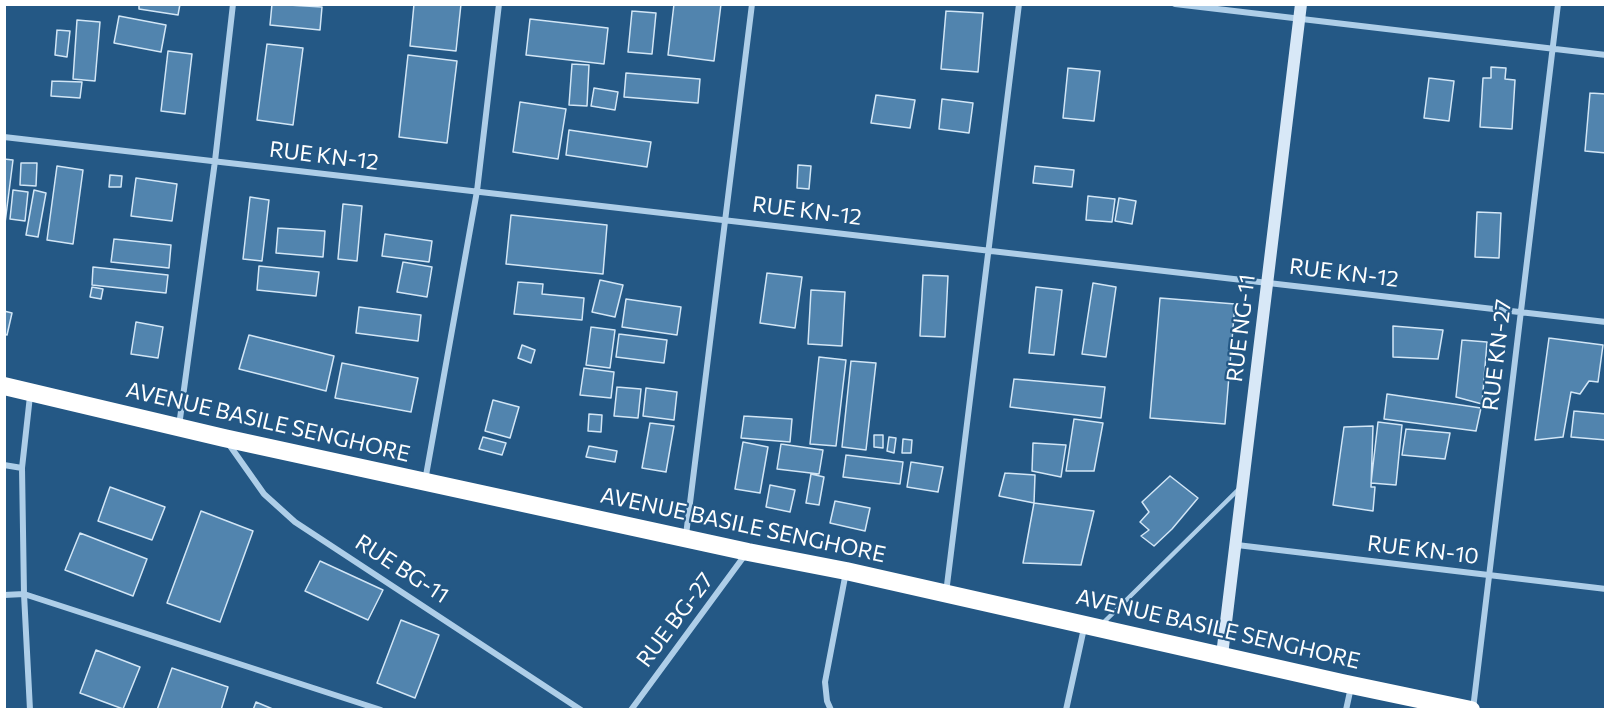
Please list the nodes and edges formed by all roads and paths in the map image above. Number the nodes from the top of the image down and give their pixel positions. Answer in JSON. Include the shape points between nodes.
{"nodes":[{"id":1,"x":233,"y":4,"type":"edge"},
{"id":2,"x":499,"y":4,"type":"edge"},
{"id":3,"x":752,"y":4,"type":"edge"},
{"id":4,"x":1019,"y":4,"type":"edge"},
{"id":5,"x":1175,"y":4,"type":"edge"},
{"id":6,"x":1301,"y":4,"type":"edge"},
{"id":7,"x":1558,"y":4,"type":"edge"},
{"id":8,"x":1299,"y":18,"type":"junction"},
{"id":9,"x":1552,"y":49,"type":"junction"},
{"id":10,"x":1605,"y":55,"type":"edge"},
{"id":11,"x":4,"y":137,"type":"edge"},
{"id":12,"x":215,"y":161,"type":"junction"},
{"id":13,"x":477,"y":191,"type":"junction"},
{"id":14,"x":727,"y":220,"type":"junction"},
{"id":15,"x":988,"y":250,"type":"junction"},
{"id":16,"x":1267,"y":282,"type":"junction"},
{"id":17,"x":1521,"y":312,"type":"junction"},
{"id":18,"x":1605,"y":321,"type":"edge"},
{"id":19,"x":4,"y":386,"type":"edge"},
{"id":20,"x":30,"y":392,"type":"junction"},
{"id":21,"x":179,"y":427,"type":"junction"},
{"id":22,"x":224,"y":438,"type":"junction"},
{"id":23,"x":4,"y":465,"type":"edge"},
{"id":24,"x":22,"y":468,"type":"junction"},
{"id":25,"x":424,"y":482,"type":"junction"},
{"id":26,"x":1244,"y":484,"type":"junction"},
{"id":27,"x":686,"y":539,"type":"junction"},
{"id":28,"x":1237,"y":545,"type":"junction"},
{"id":29,"x":748,"y":552,"type":"junction"},
{"id":30,"x":846,"y":571,"type":"junction"},
{"id":31,"x":1489,"y":576,"type":"junction"},
{"id":32,"x":1605,"y":589,"type":"edge"},
{"id":33,"x":946,"y":593,"type":"junction"},
{"id":34,"x":24,"y":594,"type":"junction"},
{"id":35,"x":4,"y":595,"type":"edge"},
{"id":36,"x":1092,"y":626,"type":"junction"},
{"id":37,"x":1222,"y":656,"type":"junction"},
{"id":38,"x":1352,"y":684,"type":"junction"},
{"id":39,"x":30,"y":710,"type":"edge"},
{"id":40,"x":381,"y":710,"type":"edge"},
{"id":41,"x":581,"y":710,"type":"edge"},
{"id":42,"x":631,"y":710,"type":"edge"},
{"id":43,"x":831,"y":710,"type":"edge"},
{"id":44,"x":1066,"y":710,"type":"edge"},
{"id":45,"x":1346,"y":710,"type":"edge"},
{"id":46,"x":1472,"y":710,"type":"edge"}],
"edges":[{"from":1,"to":12,"type":"street"},
{"from":2,"to":13,"type":"street"},
{"from":3,"to":14,"type":"street"},
{"from":4,"to":15,"type":"street"},
{"from":5,"to":8,"type":"street"},
{"from":6,"to":8,"type":"street","name":"RUE NG-11"},
{"from":7,"to":9,"type":"street","name":"RUE KN-27"},
{"from":8,"to":9,"type":"street"},
{"from":8,"to":16,"type":"street","name":"RUE NG-11"},
{"from":9,"to":10,"type":"street"},
{"from":9,"to":17,"type":"street","name":"RUE KN-27"},
{"from":11,"to":12,"type":"street","name":"RUE KN-12"},
{"from":12,"to":13,"type":"street","name":"RUE KN-12"},
{"from":12,"to":21,"type":"street"},
{"from":13,"to":14,"type":"street","name":"RUE KN-12"},
{"from":13,"to":25,"type":"street"},
{"from":14,"to":15,"type":"street","name":"RUE KN-12"},
{"from":14,"to":27,"type":"street"},
{"from":15,"to":16,"type":"street","name":"RUE KN-12"},
{"from":15,"to":33,"type":"street"},
{"from":16,"to":17,"type":"street","name":"RUE KN-12"},
{"from":16,"to":26,"type":"street","name":"RUE NG-11"},
{"from":17,"to":18,"type":"street","name":"RUE KN-12"},
{"from":17,"to":31,"type":"street","name":"RUE KN-27"},
{"from":19,"to":20,"type":"highway","name":"AVENUE BASILE SENGHORE"},
{"from":20,"to":21,"type":"highway","name":"AVENUE BASILE SENGHORE"},
{"from":20,"to":24,"type":"street"},
{"from":21,"to":22,"type":"highway","name":"AVENUE BASILE SENGHORE"},
{"from":22,"to":25,"type":"highway","name":"AVENUE BASILE SENGHORE"},
{"from":22,"to":41,"type":"street","name":"RUE BG-11","via":[[264,494],[295,522]]},
{"from":23,"to":24,"type":"street"},
{"from":24,"to":34,"type":"street"},
{"from":25,"to":27,"type":"highway","name":"AVENUE BASILE SENGHORE"},
{"from":26,"to":28,"type":"street","name":"RUE NG-11"},
{"from":26,"to":36,"type":"lane"},
{"from":27,"to":29,"type":"highway","name":"AVENUE BASILE SENGHORE"},
{"from":28,"to":31,"type":"street","name":"RUE KN-10"},
{"from":28,"to":37,"type":"street","name":"RUE NG-11"},
{"from":29,"to":30,"type":"highway","name":"AVENUE BASILE SENGHORE"},
{"from":29,"to":42,"type":"street","name":"RUE BG-27"},
{"from":30,"to":33,"type":"highway","name":"AVENUE BASILE SENGHORE"},
{"from":30,"to":43,"type":"street","via":[[825,682]]},
{"from":31,"to":32,"type":"street","name":"RUE KN-10"},
{"from":31,"to":46,"type":"street","name":"RUE KN-27"},
{"from":33,"to":36,"type":"highway","name":"AVENUE BASILE SENGHORE"},
{"from":34,"to":35,"type":"street"},
{"from":34,"to":39,"type":"street"},
{"from":34,"to":40,"type":"street"},
{"from":36,"to":37,"type":"highway","name":"AVENUE BASILE SENGHORE"},
{"from":36,"to":44,"type":"street"},
{"from":37,"to":38,"type":"highway","name":"AVENUE BASILE SENGHORE"},
{"from":38,"to":45,"type":"street"},
{"from":38,"to":46,"type":"highway","name":"AVENUE BASILE SENGHORE"}]}
